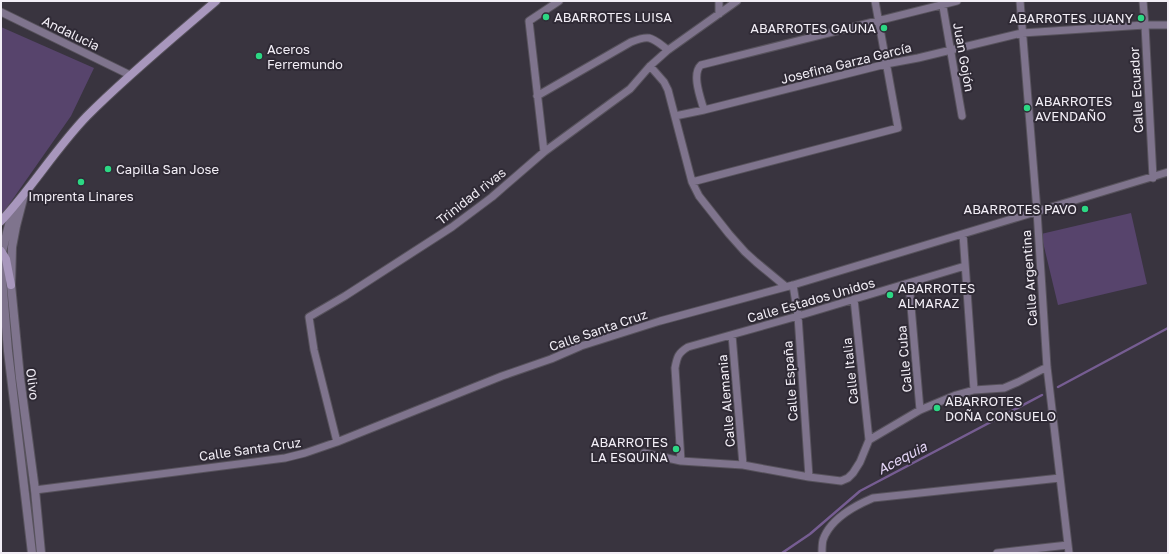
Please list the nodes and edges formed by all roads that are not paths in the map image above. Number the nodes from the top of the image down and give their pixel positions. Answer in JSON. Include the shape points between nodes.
{"nodes":[{"id":1,"x":216,"y":1,"type":"edge"},
{"id":2,"x":559,"y":1,"type":"edge"},
{"id":3,"x":719,"y":1,"type":"edge"},
{"id":4,"x":737,"y":1,"type":"edge"},
{"id":5,"x":875,"y":1,"type":"edge"},
{"id":6,"x":957,"y":1,"type":"edge"},
{"id":7,"x":1020,"y":1,"type":"edge"},
{"id":8,"x":1142,"y":1,"type":"edge"},
{"id":9,"x":942,"y":3,"type":"edge"},
{"id":10,"x":1,"y":12,"type":"edge"},
{"id":11,"x":719,"y":14,"type":"junction"},
{"id":12,"x":879,"y":20,"type":"junction"},
{"id":13,"x":1145,"y":25,"type":"junction"},
{"id":14,"x":1168,"y":25,"type":"edge"},
{"id":15,"x":1022,"y":33,"type":"junction"},
{"id":16,"x":668,"y":50,"type":"junction"},
{"id":17,"x":950,"y":50,"type":"junction"},
{"id":18,"x":886,"y":64,"type":"junction"},
{"id":19,"x":650,"y":66,"type":"junction"},
{"id":20,"x":130,"y":75,"type":"junction"},
{"id":21,"x":537,"y":96,"type":"junction"},
{"id":22,"x":704,"y":110,"type":"junction"},
{"id":23,"x":675,"y":116,"type":"junction"},
{"id":24,"x":962,"y":116,"type":"dead end"},
{"id":25,"x":544,"y":152,"type":"junction"},
{"id":26,"x":1168,"y":172,"type":"edge"},
{"id":27,"x":1153,"y":178,"type":"junction"},
{"id":28,"x":692,"y":182,"type":"junction"},
{"id":29,"x":24,"y":195,"type":"junction"},
{"id":30,"x":13,"y":209,"type":"junction"},
{"id":31,"x":1036,"y":211,"type":"junction"},
{"id":32,"x":1,"y":221,"type":"edge"},
{"id":33,"x":962,"y":234,"type":"junction"},
{"id":34,"x":1,"y":252,"type":"edge"},
{"id":35,"x":1,"y":266,"type":"edge"},
{"id":36,"x":965,"y":266,"type":"junction"},
{"id":37,"x":909,"y":283,"type":"junction"},
{"id":38,"x":11,"y":285,"type":"junction"},
{"id":39,"x":789,"y":285,"type":"junction"},
{"id":40,"x":854,"y":300,"type":"junction"},
{"id":41,"x":798,"y":316,"type":"junction"},
{"id":42,"x":732,"y":335,"type":"junction"},
{"id":43,"x":1047,"y":367,"type":"junction"},
{"id":44,"x":974,"y":390,"type":"junction"},
{"id":45,"x":920,"y":410,"type":"junction"},
{"id":46,"x":869,"y":440,"type":"junction"},
{"id":47,"x":336,"y":442,"type":"junction"},
{"id":48,"x":644,"y":453,"type":"dead end"},
{"id":49,"x":681,"y":461,"type":"junction"},
{"id":50,"x":743,"y":465,"type":"junction"},
{"id":51,"x":808,"y":476,"type":"junction"},
{"id":52,"x":1060,"y":478,"type":"junction"},
{"id":53,"x":35,"y":490,"type":"junction"},
{"id":54,"x":1068,"y":544,"type":"junction"},
{"id":55,"x":32,"y":553,"type":"edge"},
{"id":56,"x":41,"y":553,"type":"edge"},
{"id":57,"x":822,"y":553,"type":"edge"},
{"id":58,"x":997,"y":553,"type":"edge"},
{"id":59,"x":1069,"y":553,"type":"edge"}],
"edges":[{"from":1,"to":20,"type":"main road"},
{"from":2,"to":21,"type":"street","via":[[529,21]]},
{"from":3,"to":11,"type":"street"},
{"from":4,"to":11,"type":"street","name":"Trinidad rivas"},
{"from":5,"to":12,"type":"street"},
{"from":6,"to":9,"type":"street"},
{"from":7,"to":15,"type":"street","name":"Calle Argentina"},
{"from":8,"to":13,"type":"street","name":"Calle Ecuador"},
{"from":9,"to":12,"type":"street"},
{"from":9,"to":17,"type":"street","name":"Juan Gojón"},
{"from":10,"to":20,"type":"street","name":"Andalucia"},
{"from":11,"to":16,"type":"street","name":"Trinidad rivas"},
{"from":12,"to":18,"type":"street"},
{"from":12,"to":22,"type":"street","via":[[701,65],[696,78]]},
{"from":13,"to":14,"type":"street","name":"Josefina Garza García"},
{"from":13,"to":15,"type":"street","name":"Josefina Garza García"},
{"from":13,"to":27,"type":"street","name":"Calle Ecuador"},
{"from":15,"to":17,"type":"street","name":"Josefina Garza García"},
{"from":15,"to":31,"type":"street","name":"Calle Argentina"},
{"from":16,"to":19,"type":"street","name":"Trinidad rivas"},
{"from":16,"to":21,"type":"street","via":[[654,39],[641,38]]},
{"from":17,"to":18,"type":"street","name":"Josefina Garza García"},
{"from":17,"to":24,"type":"street","name":"Juan Gojón"},
{"from":18,"to":22,"type":"street","name":"Josefina Garza García"},
{"from":18,"to":28,"type":"street","via":[[898,128]]},
{"from":19,"to":23,"type":"street","via":[[664,82]]},
{"from":19,"to":25,"type":"street","name":"Trinidad rivas","via":[[630,89]]},
{"from":20,"to":29,"type":"main road","via":[[87,116]]},
{"from":21,"to":25,"type":"street"},
{"from":22,"to":23,"type":"street","name":"Josefina Garza García"},
{"from":23,"to":28,"type":"street"},
{"from":25,"to":47,"type":"street","name":"Trinidad rivas","via":[[492,197],[452,227],[309,317],[314,350]]},
{"from":26,"to":27,"type":"street","name":"Calle Santa Cruz"},
{"from":27,"to":31,"type":"street","name":"Calle Santa Cruz"},
{"from":28,"to":39,"type":"street","via":[[699,196],[729,234],[756,262]]},
{"from":29,"to":30,"type":"main road"},
{"from":29,"to":38,"type":"street","name":"Olivo","via":[[12,247]]},
{"from":30,"to":32,"type":"main road"},
{"from":30,"to":34,"type":"street","name":"Olivo"},
{"from":31,"to":33,"type":"street","name":"Calle Santa Cruz"},
{"from":31,"to":43,"type":"street","name":"Calle Argentina"},
{"from":33,"to":36,"type":"street"},
{"from":33,"to":39,"type":"street","name":"Calle Santa Cruz"},
{"from":34,"to":35,"type":"street","name":"Olivo"},
{"from":34,"to":38,"type":"main road","via":[[6,259]]},
{"from":35,"to":55,"type":"street","name":"Olivo","via":[[8,351]]},
{"from":36,"to":37,"type":"street","name":"Calle Estados Unidos"},
{"from":36,"to":44,"type":"street"},
{"from":37,"to":40,"type":"street","name":"Calle Estados Unidos"},
{"from":37,"to":45,"type":"street","name":"Calle Cuba"},
{"from":38,"to":53,"type":"street","name":"Olivo"},
{"from":39,"to":41,"type":"street","name":"Calle España"},
{"from":39,"to":47,"type":"street","name":"Calle Santa Cruz","via":[[581,346]]},
{"from":40,"to":41,"type":"street","name":"Calle Estados Unidos"},
{"from":40,"to":46,"type":"street","name":"Calle Italia"},
{"from":41,"to":42,"type":"street","name":"Calle Estados Unidos"},
{"from":41,"to":51,"type":"street","name":"Calle España"},
{"from":42,"to":49,"type":"street","name":"Calle Estados Unidos","via":[[688,347],[677,358],[675,368]]},
{"from":42,"to":50,"type":"street","name":"Calle Alemania"},
{"from":43,"to":44,"type":"street","via":[[1004,388]]},
{"from":43,"to":52,"type":"street","name":"Calle Argentina"},
{"from":44,"to":45,"type":"street"},
{"from":45,"to":46,"type":"street"},
{"from":46,"to":51,"type":"street","name":"Calle Italia","via":[[860,462],[848,478],[834,480]]},
{"from":47,"to":53,"type":"street","name":"Calle Santa Cruz","via":[[286,458]]},
{"from":48,"to":49,"type":"street"},
{"from":49,"to":50,"type":"street"},
{"from":50,"to":51,"type":"street"},
{"from":52,"to":54,"type":"street","name":"Calle Argentina"},
{"from":52,"to":57,"type":"street","via":[[873,498],[838,519],[823,541]]},
{"from":53,"to":56,"type":"street","name":"Olivo"},
{"from":54,"to":58,"type":"street"},
{"from":54,"to":59,"type":"street","name":"Calle Argentina"}]}
